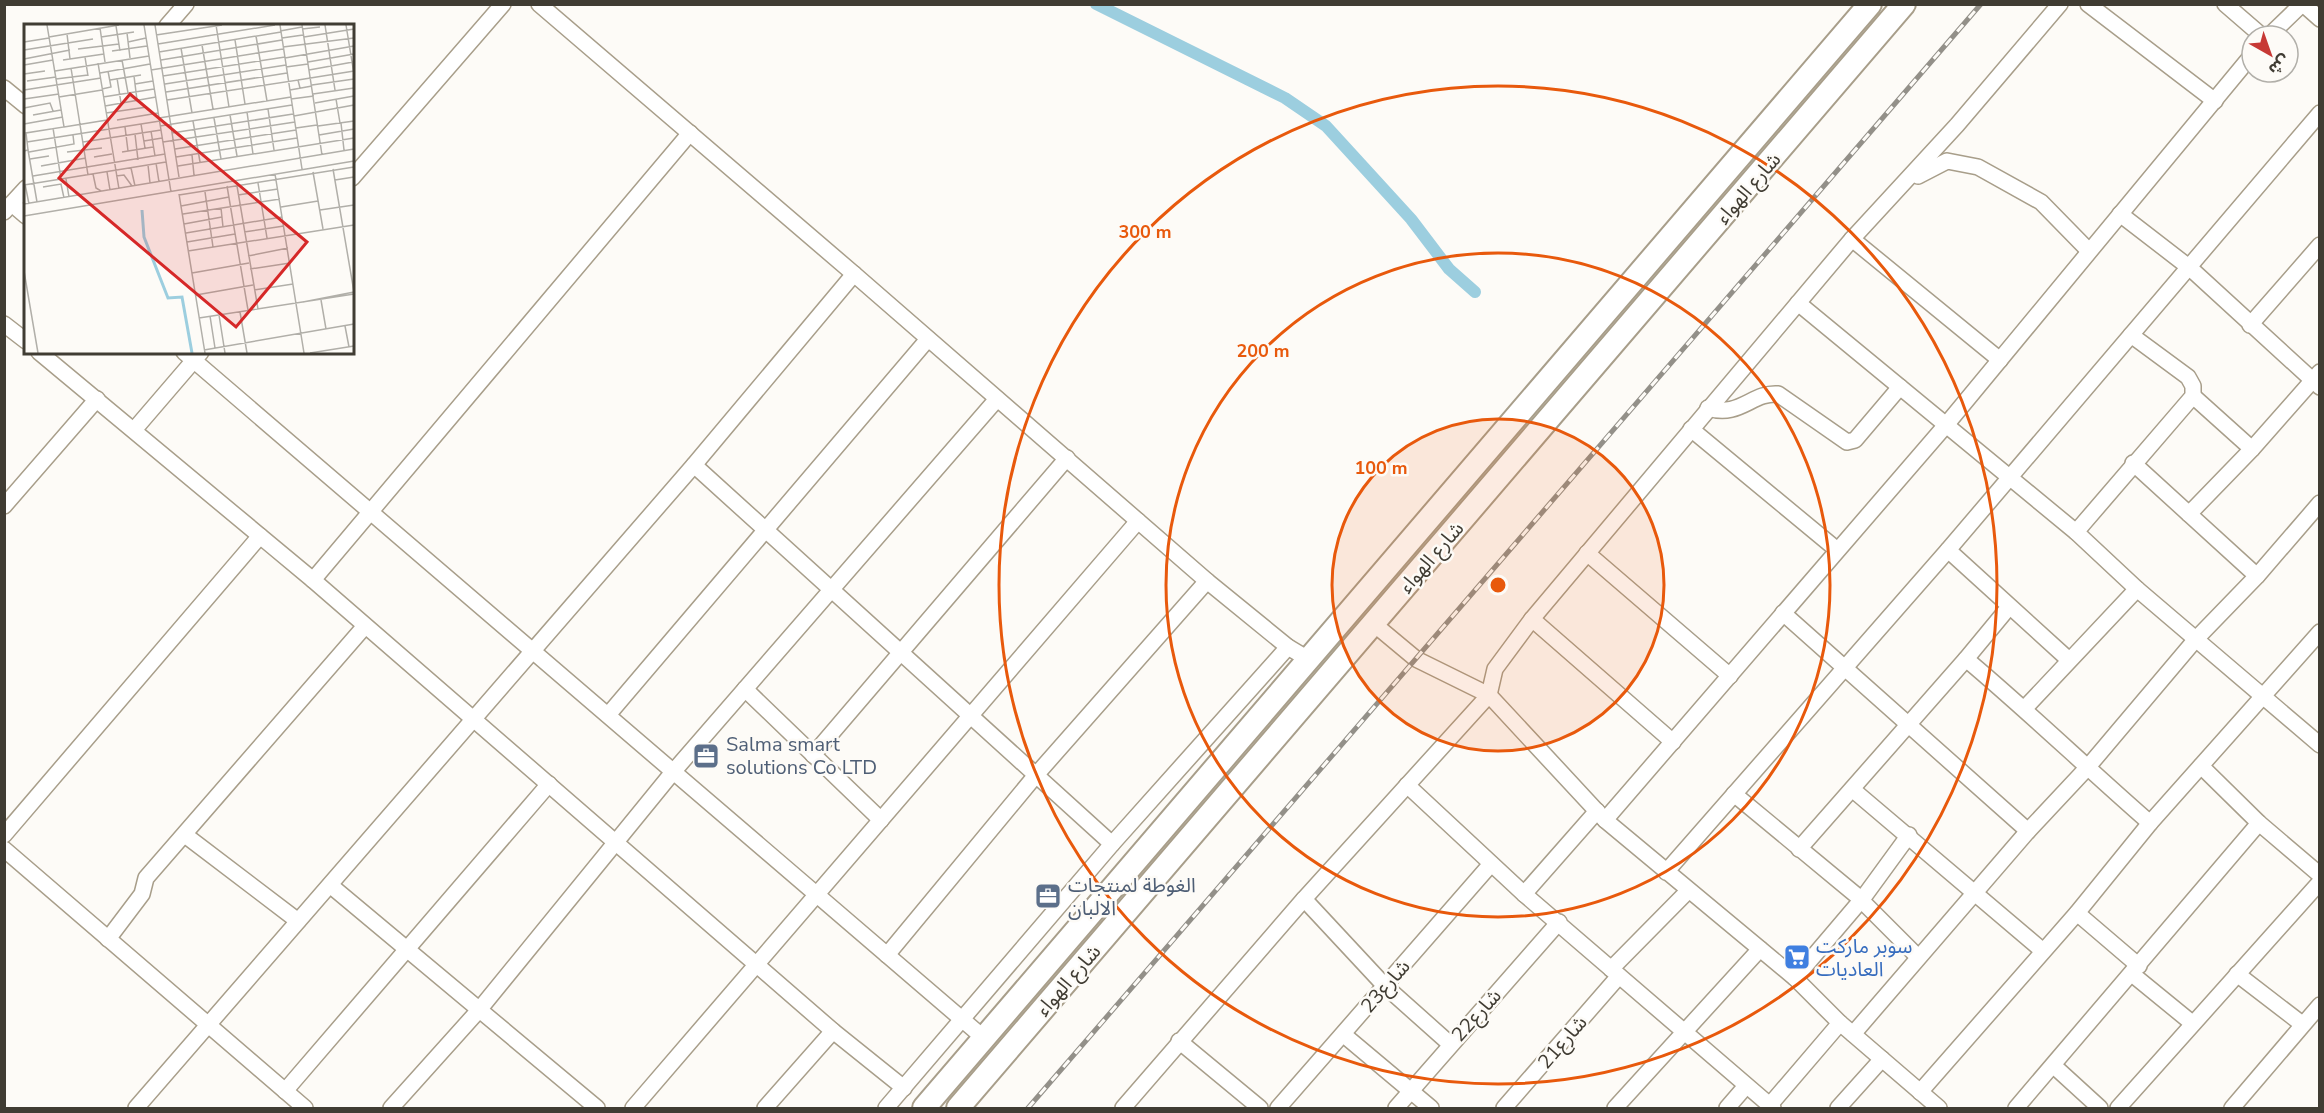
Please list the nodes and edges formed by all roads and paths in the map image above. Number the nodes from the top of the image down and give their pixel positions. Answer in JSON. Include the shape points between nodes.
{"nodes":[{"id":1,"x":186,"y":4,"type":"edge"},
{"id":2,"x":503,"y":4,"type":"edge"},
{"id":3,"x":539,"y":4,"type":"edge"},
{"id":4,"x":1870,"y":4,"type":"edge"},
{"id":5,"x":1904,"y":4,"type":"edge"},
{"id":6,"x":2060,"y":4,"type":"edge"},
{"id":7,"x":2088,"y":4,"type":"edge"},
{"id":8,"x":2225,"y":4,"type":"edge"},
{"id":9,"x":2303,"y":4,"type":"edge"},
{"id":10,"x":2319,"y":19,"type":"edge"},
{"id":11,"x":169,"y":24,"type":"edge"},
{"id":12,"x":2248,"y":24,"type":"edge"},
{"id":13,"x":2281,"y":24,"type":"edge"},
{"id":14,"x":2240,"y":70,"type":"edge"},
{"id":15,"x":4,"y":88,"type":"edge"},
{"id":16,"x":2215,"y":101,"type":"junction"},
{"id":17,"x":24,"y":104,"type":"edge"},
{"id":18,"x":2319,"y":113,"type":"edge"},
{"id":19,"x":690,"y":133,"type":"junction"},
{"id":20,"x":354,"y":176,"type":"edge"},
{"id":21,"x":1904,"y":183,"type":"junction"},
{"id":22,"x":24,"y":190,"type":"edge"},
{"id":23,"x":8,"y":208,"type":"edge"},
{"id":24,"x":2120,"y":214,"type":"junction"},
{"id":25,"x":24,"y":215,"type":"edge"},
{"id":26,"x":1852,"y":239,"type":"junction"},
{"id":27,"x":2319,"y":245,"type":"edge"},
{"id":28,"x":2088,"y":250,"type":"junction"},
{"id":29,"x":2190,"y":268,"type":"junction"},
{"id":30,"x":854,"y":274,"type":"junction"},
{"id":31,"x":1798,"y":303,"type":"junction"},
{"id":32,"x":4,"y":324,"type":"edge"},
{"id":33,"x":2250,"y":325,"type":"junction"},
{"id":34,"x":2131,"y":335,"type":"junction"},
{"id":35,"x":24,"y":339,"type":"edge"},
{"id":36,"x":928,"y":339,"type":"junction"},
{"id":37,"x":41,"y":354,"type":"edge"},
{"id":38,"x":193,"y":355,"type":"edge"},
{"id":39,"x":2000,"y":360,"type":"junction"},
{"id":40,"x":2317,"y":380,"type":"edge"},
{"id":41,"x":1900,"y":387,"type":"junction"},
{"id":42,"x":2193,"y":396,"type":"junction"},
{"id":43,"x":97,"y":399,"type":"junction"},
{"id":44,"x":997,"y":399,"type":"junction"},
{"id":45,"x":1708,"y":408,"type":"junction"},
{"id":46,"x":1946,"y":425,"type":"junction"},
{"id":47,"x":1690,"y":429,"type":"junction"},
{"id":48,"x":134,"y":430,"type":"junction"},
{"id":49,"x":2252,"y":449,"type":"junction"},
{"id":50,"x":1066,"y":458,"type":"junction"},
{"id":51,"x":2133,"y":464,"type":"junction"},
{"id":52,"x":694,"y":465,"type":"junction"},
{"id":53,"x":2010,"y":477,"type":"junction"},
{"id":54,"x":2319,"y":503,"type":"edge"},
{"id":55,"x":4,"y":506,"type":"edge"},
{"id":56,"x":370,"y":512,"type":"junction"},
{"id":57,"x":2189,"y":514,"type":"junction"},
{"id":58,"x":1138,"y":521,"type":"junction"},
{"id":59,"x":766,"y":530,"type":"junction"},
{"id":60,"x":2076,"y":532,"type":"junction"},
{"id":61,"x":260,"y":536,"type":"junction"},
{"id":62,"x":1836,"y":549,"type":"junction"},
{"id":63,"x":1948,"y":550,"type":"junction"},
{"id":64,"x":1587,"y":553,"type":"junction"},
{"id":65,"x":2257,"y":576,"type":"junction"},
{"id":66,"x":313,"y":580,"type":"junction"},
{"id":67,"x":1207,"y":581,"type":"junction"},
{"id":68,"x":2136,"y":589,"type":"junction"},
{"id":69,"x":832,"y":591,"type":"junction"},
{"id":70,"x":2009,"y":607,"type":"junction"},
{"id":71,"x":1783,"y":613,"type":"junction"},
{"id":72,"x":1532,"y":619,"type":"junction"},
{"id":73,"x":1374,"y":624,"type":"junction"},
{"id":74,"x":365,"y":626,"type":"junction"},
{"id":75,"x":2319,"y":632,"type":"edge"},
{"id":76,"x":2196,"y":639,"type":"junction"},
{"id":77,"x":1288,"y":647,"type":"junction"},
{"id":78,"x":532,"y":650,"type":"junction"},
{"id":79,"x":900,"y":652,"type":"junction"},
{"id":80,"x":1308,"y":658,"type":"junction"},
{"id":81,"x":1966,"y":659,"type":"junction"},
{"id":82,"x":2070,"y":660,"type":"junction"},
{"id":83,"x":1844,"y":666,"type":"junction"},
{"id":84,"x":1730,"y":676,"type":"junction"},
{"id":85,"x":744,"y":689,"type":"junction"},
{"id":86,"x":1489,"y":695,"type":"junction"},
{"id":87,"x":2262,"y":697,"type":"junction"},
{"id":88,"x":2025,"y":708,"type":"junction"},
{"id":89,"x":608,"y":715,"type":"junction"},
{"id":90,"x":970,"y":716,"type":"junction"},
{"id":91,"x":474,"y":718,"type":"junction"},
{"id":92,"x":1909,"y":723,"type":"junction"},
{"id":93,"x":1673,"y":742,"type":"junction"},
{"id":94,"x":2319,"y":745,"type":"edge"},
{"id":95,"x":813,"y":755,"type":"junction"},
{"id":96,"x":2201,"y":766,"type":"junction"},
{"id":97,"x":2087,"y":768,"type":"junction"},
{"id":98,"x":673,"y":772,"type":"junction"},
{"id":99,"x":1036,"y":775,"type":"junction"},
{"id":100,"x":549,"y":784,"type":"junction"},
{"id":101,"x":1407,"y":785,"type":"junction"},
{"id":102,"x":1852,"y":789,"type":"junction"},
{"id":103,"x":1734,"y":794,"type":"junction"},
{"id":104,"x":1601,"y":816,"type":"junction"},
{"id":105,"x":881,"y":820,"type":"junction"},
{"id":106,"x":2150,"y":823,"type":"junction"},
{"id":107,"x":2259,"y":824,"type":"junction"},
{"id":108,"x":2028,"y":831,"type":"junction"},
{"id":109,"x":4,"y":835,"type":"edge"},
{"id":110,"x":185,"y":835,"type":"junction"},
{"id":111,"x":1909,"y":835,"type":"junction"},
{"id":112,"x":615,"y":841,"type":"junction"},
{"id":113,"x":1112,"y":844,"type":"junction"},
{"id":114,"x":4,"y":849,"type":"edge"},
{"id":115,"x":1799,"y":849,"type":"junction"},
{"id":116,"x":1491,"y":864,"type":"junction"},
{"id":117,"x":1666,"y":872,"type":"junction"},
{"id":118,"x":2319,"y":875,"type":"edge"},
{"id":119,"x":2319,"y":882,"type":"edge"},
{"id":120,"x":330,"y":885,"type":"junction"},
{"id":121,"x":1689,"y":891,"type":"junction"},
{"id":122,"x":1976,"y":893,"type":"junction"},
{"id":123,"x":1524,"y":894,"type":"junction"},
{"id":124,"x":817,"y":895,"type":"junction"},
{"id":125,"x":1304,"y":899,"type":"junction"},
{"id":126,"x":1860,"y":899,"type":"junction"},
{"id":127,"x":2077,"y":913,"type":"junction"},
{"id":128,"x":298,"y":921,"type":"junction"},
{"id":129,"x":1559,"y":922,"type":"junction"},
{"id":130,"x":108,"y":939,"type":"junction"},
{"id":131,"x":1760,"y":949,"type":"junction"},
{"id":132,"x":407,"y":950,"type":"junction"},
{"id":133,"x":2043,"y":951,"type":"junction"},
{"id":134,"x":887,"y":955,"type":"junction"},
{"id":135,"x":1918,"y":957,"type":"junction"},
{"id":136,"x":758,"y":963,"type":"junction"},
{"id":137,"x":2136,"y":970,"type":"junction"},
{"id":138,"x":1615,"y":972,"type":"junction"},
{"id":139,"x":2236,"y":974,"type":"junction"},
{"id":140,"x":1795,"y":978,"type":"junction"},
{"id":141,"x":1385,"y":986,"type":"junction"},
{"id":142,"x":2319,"y":1005,"type":"edge"},
{"id":143,"x":479,"y":1010,"type":"junction"},
{"id":144,"x":962,"y":1019,"type":"junction"},
{"id":145,"x":1840,"y":1023,"type":"junction"},
{"id":146,"x":2192,"y":1023,"type":"junction"},
{"id":147,"x":207,"y":1024,"type":"junction"},
{"id":148,"x":2302,"y":1024,"type":"junction"},
{"id":149,"x":1683,"y":1030,"type":"junction"},
{"id":150,"x":833,"y":1031,"type":"junction"},
{"id":151,"x":1853,"y":1034,"type":"junction"},
{"id":152,"x":1344,"y":1035,"type":"junction"},
{"id":153,"x":985,"y":1039,"type":"junction"},
{"id":154,"x":1179,"y":1041,"type":"junction"},
{"id":155,"x":1450,"y":1044,"type":"junction"},
{"id":156,"x":1882,"y":1059,"type":"junction"},
{"id":157,"x":2054,"y":1066,"type":"junction"},
{"id":158,"x":1746,"y":1086,"type":"junction"},
{"id":159,"x":904,"y":1088,"type":"junction"},
{"id":160,"x":285,"y":1091,"type":"junction"},
{"id":161,"x":1411,"y":1091,"type":"junction"},
{"id":162,"x":1920,"y":1092,"type":"junction"},
{"id":163,"x":1771,"y":1107,"type":"edge"},
{"id":164,"x":136,"y":1108,"type":"edge"},
{"id":165,"x":305,"y":1108,"type":"edge"},
{"id":166,"x":391,"y":1108,"type":"edge"},
{"id":167,"x":597,"y":1108,"type":"edge"},
{"id":168,"x":633,"y":1108,"type":"edge"},
{"id":169,"x":765,"y":1108,"type":"edge"},
{"id":170,"x":886,"y":1108,"type":"edge"},
{"id":171,"x":924,"y":1108,"type":"edge"},
{"id":172,"x":958,"y":1108,"type":"edge"},
{"id":173,"x":1123,"y":1108,"type":"edge"},
{"id":174,"x":1260,"y":1108,"type":"edge"},
{"id":175,"x":1278,"y":1108,"type":"edge"},
{"id":176,"x":1396,"y":1108,"type":"edge"},
{"id":177,"x":1431,"y":1108,"type":"edge"},
{"id":178,"x":1504,"y":1108,"type":"edge"},
{"id":179,"x":1615,"y":1108,"type":"edge"},
{"id":180,"x":1727,"y":1108,"type":"edge"},
{"id":181,"x":1838,"y":1108,"type":"edge"},
{"id":182,"x":1939,"y":1108,"type":"edge"},
{"id":183,"x":2016,"y":1108,"type":"edge"},
{"id":184,"x":2100,"y":1108,"type":"edge"},
{"id":185,"x":2118,"y":1108,"type":"edge"},
{"id":186,"x":2232,"y":1108,"type":"edge"}],
"edges":[{"from":1,"to":11,"type":"street"},
{"from":2,"to":20,"type":"street"},
{"from":3,"to":19,"type":"street"},
{"from":4,"to":80,"type":"highway","name":"شارع الهواء"},
{"from":5,"to":73,"type":"highway","name":"شارع الهواء"},
{"from":6,"to":21,"type":"street"},
{"from":7,"to":16,"type":"street"},
{"from":8,"to":12,"type":"street"},
{"from":9,"to":10,"type":"street"},
{"from":9,"to":13,"type":"street"},
{"from":14,"to":16,"type":"street"},
{"from":15,"to":17,"type":"street"},
{"from":16,"to":24,"type":"street"},
{"from":18,"to":29,"type":"street"},
{"from":19,"to":30,"type":"street"},
{"from":19,"to":56,"type":"street"},
{"from":21,"to":26,"type":"street"},
{"from":21,"to":28,"type":"street","via":[[1947,161],[1978,167],[2041,202]]},
{"from":22,"to":23,"type":"street"},
{"from":23,"to":25,"type":"street"},
{"from":24,"to":28,"type":"street"},
{"from":24,"to":29,"type":"street"},
{"from":26,"to":31,"type":"street"},
{"from":26,"to":39,"type":"street"},
{"from":27,"to":33,"type":"street"},
{"from":28,"to":39,"type":"street"},
{"from":29,"to":33,"type":"street"},
{"from":29,"to":34,"type":"street"},
{"from":30,"to":36,"type":"street"},
{"from":30,"to":52,"type":"street"},
{"from":31,"to":41,"type":"street"},
{"from":31,"to":45,"type":"street"},
{"from":32,"to":35,"type":"street"},
{"from":33,"to":40,"type":"street"},
{"from":34,"to":42,"type":"street","via":[[2188,377]]},
{"from":34,"to":53,"type":"street"},
{"from":36,"to":44,"type":"street"},
{"from":36,"to":59,"type":"street"},
{"from":37,"to":43,"type":"street"},
{"from":38,"to":48,"type":"street"},
{"from":38,"to":56,"type":"street"},
{"from":39,"to":46,"type":"street"},
{"from":40,"to":49,"type":"street"},
{"from":41,"to":45,"type":"street","via":[[1855,440],[1847,442],[1778,394],[1728,411]]},
{"from":41,"to":46,"type":"street"},
{"from":42,"to":49,"type":"street"},
{"from":42,"to":51,"type":"street"},
{"from":43,"to":48,"type":"street"},
{"from":43,"to":55,"type":"street"},
{"from":44,"to":50,"type":"street"},
{"from":44,"to":69,"type":"street"},
{"from":45,"to":47,"type":"street"},
{"from":46,"to":53,"type":"street"},
{"from":46,"to":62,"type":"street"},
{"from":47,"to":62,"type":"street"},
{"from":47,"to":64,"type":"street"},
{"from":48,"to":61,"type":"street"},
{"from":49,"to":57,"type":"street"},
{"from":50,"to":58,"type":"street"},
{"from":50,"to":79,"type":"street"},
{"from":51,"to":57,"type":"street"},
{"from":51,"to":60,"type":"street"},
{"from":52,"to":59,"type":"street"},
{"from":52,"to":78,"type":"street"},
{"from":53,"to":60,"type":"street"},
{"from":53,"to":63,"type":"street"},
{"from":54,"to":65,"type":"street"},
{"from":56,"to":66,"type":"street"},
{"from":56,"to":78,"type":"street"},
{"from":57,"to":65,"type":"street"},
{"from":58,"to":67,"type":"street"},
{"from":58,"to":90,"type":"street"},
{"from":59,"to":69,"type":"street"},
{"from":59,"to":89,"type":"street"},
{"from":60,"to":68,"type":"street"},
{"from":61,"to":66,"type":"street"},
{"from":61,"to":109,"type":"street"},
{"from":62,"to":71,"type":"street"},
{"from":63,"to":70,"type":"street"},
{"from":63,"to":83,"type":"street"},
{"from":64,"to":72,"type":"street"},
{"from":64,"to":84,"type":"street"},
{"from":65,"to":76,"type":"street"},
{"from":66,"to":74,"type":"street"},
{"from":67,"to":77,"type":"street"},
{"from":67,"to":99,"type":"street"},
{"from":68,"to":76,"type":"street"},
{"from":68,"to":82,"type":"street"},
{"from":69,"to":79,"type":"street"},
{"from":69,"to":85,"type":"street"},
{"from":70,"to":81,"type":"street"},
{"from":70,"to":82,"type":"street"},
{"from":71,"to":83,"type":"street"},
{"from":71,"to":84,"type":"street"},
{"from":72,"to":86,"type":"street","via":[[1495,669]]},
{"from":72,"to":93,"type":"street"},
{"from":73,"to":86,"type":"street","via":[[1416,659]]},
{"from":73,"to":172,"type":"highway","name":"شارع الهواء"},
{"from":74,"to":91,"type":"street"},
{"from":74,"to":110,"type":"street"},
{"from":75,"to":87,"type":"street"},
{"from":76,"to":87,"type":"street"},
{"from":76,"to":97,"type":"street"},
{"from":77,"to":80,"type":"street"},
{"from":77,"to":113,"type":"street"},
{"from":78,"to":89,"type":"street"},
{"from":78,"to":91,"type":"street"},
{"from":79,"to":90,"type":"street"},
{"from":79,"to":95,"type":"street"},
{"from":80,"to":153,"type":"highway","name":"شارع الهواء"},
{"from":81,"to":88,"type":"street"},
{"from":81,"to":92,"type":"street"},
{"from":82,"to":88,"type":"street"},
{"from":83,"to":92,"type":"street"},
{"from":83,"to":103,"type":"street"},
{"from":84,"to":93,"type":"street"},
{"from":85,"to":95,"type":"street"},
{"from":85,"to":98,"type":"street"},
{"from":86,"to":101,"type":"street"},
{"from":86,"to":104,"type":"street"},
{"from":87,"to":94,"type":"street"},
{"from":87,"to":96,"type":"street"},
{"from":88,"to":97,"type":"street"},
{"from":89,"to":98,"type":"street"},
{"from":90,"to":99,"type":"street"},
{"from":90,"to":105,"type":"street"},
{"from":91,"to":100,"type":"street"},
{"from":91,"to":120,"type":"street"},
{"from":92,"to":102,"type":"street"},
{"from":92,"to":108,"type":"street"},
{"from":93,"to":104,"type":"street"},
{"from":95,"to":105,"type":"street"},
{"from":96,"to":106,"type":"street"},
{"from":96,"to":107,"type":"street"},
{"from":97,"to":106,"type":"street"},
{"from":97,"to":108,"type":"street"},
{"from":98,"to":112,"type":"street"},
{"from":98,"to":124,"type":"street"},
{"from":99,"to":113,"type":"street"},
{"from":99,"to":134,"type":"street"},
{"from":100,"to":112,"type":"street"},
{"from":100,"to":132,"type":"street"},
{"from":101,"to":116,"type":"street"},
{"from":101,"to":125,"type":"street"},
{"from":102,"to":111,"type":"street"},
{"from":102,"to":115,"type":"street"},
{"from":103,"to":115,"type":"street"},
{"from":103,"to":117,"type":"street"},
{"from":104,"to":117,"type":"street"},
{"from":104,"to":123,"type":"street"},
{"from":105,"to":124,"type":"street"},
{"from":106,"to":127,"type":"street"},
{"from":107,"to":118,"type":"street"},
{"from":107,"to":137,"type":"street"},
{"from":108,"to":122,"type":"street"},
{"from":110,"to":128,"type":"street"},
{"from":110,"to":130,"type":"street","via":[[146,878],[142,894]]},
{"from":111,"to":122,"type":"street"},
{"from":111,"to":126,"type":"street"},
{"from":112,"to":136,"type":"street"},
{"from":112,"to":143,"type":"street"},
{"from":113,"to":144,"type":"street"},
{"from":114,"to":130,"type":"street"},
{"from":115,"to":126,"type":"street"},
{"from":116,"to":123,"type":"street"},
{"from":116,"to":141,"type":"street","name":"شارع23"},
{"from":117,"to":121,"type":"street"},
{"from":119,"to":139,"type":"street"},
{"from":120,"to":128,"type":"street"},
{"from":120,"to":132,"type":"street"},
{"from":121,"to":131,"type":"street"},
{"from":121,"to":138,"type":"street","name":"شارع21"},
{"from":122,"to":133,"type":"street"},
{"from":122,"to":135,"type":"street"},
{"from":123,"to":129,"type":"street"},
{"from":124,"to":134,"type":"street"},
{"from":124,"to":136,"type":"street"},
{"from":125,"to":141,"type":"street"},
{"from":125,"to":154,"type":"street"},
{"from":126,"to":135,"type":"street"},
{"from":126,"to":140,"type":"street"},
{"from":127,"to":133,"type":"street"},
{"from":127,"to":137,"type":"street"},
{"from":128,"to":147,"type":"street"},
{"from":129,"to":138,"type":"street"},
{"from":129,"to":155,"type":"street","name":"شارع22"},
{"from":130,"to":147,"type":"street"},
{"from":131,"to":140,"type":"street"},
{"from":131,"to":149,"type":"street"},
{"from":132,"to":143,"type":"street"},
{"from":132,"to":160,"type":"street"},
{"from":133,"to":162,"type":"street"},
{"from":134,"to":144,"type":"street"},
{"from":135,"to":151,"type":"street"},
{"from":136,"to":150,"type":"street"},
{"from":136,"to":168,"type":"street"},
{"from":137,"to":146,"type":"street"},
{"from":137,"to":157,"type":"street"},
{"from":138,"to":149,"type":"street"},
{"from":138,"to":178,"type":"street","name":"شارع21"},
{"from":139,"to":146,"type":"street"},
{"from":139,"to":148,"type":"street"},
{"from":140,"to":145,"type":"street"},
{"from":141,"to":152,"type":"street","name":"شارع23"},
{"from":141,"to":155,"type":"street"},
{"from":142,"to":148,"type":"street"},
{"from":143,"to":166,"type":"street"},
{"from":143,"to":167,"type":"street"},
{"from":144,"to":153,"type":"street"},
{"from":144,"to":159,"type":"street"},
{"from":145,"to":151,"type":"street"},
{"from":145,"to":163,"type":"street"},
{"from":146,"to":185,"type":"street"},
{"from":147,"to":160,"type":"street"},
{"from":147,"to":164,"type":"street"},
{"from":148,"to":186,"type":"street"},
{"from":149,"to":158,"type":"street"},
{"from":149,"to":179,"type":"street"},
{"from":150,"to":159,"type":"street"},
{"from":150,"to":169,"type":"street"},
{"from":151,"to":156,"type":"street"},
{"from":152,"to":161,"type":"street"},
{"from":152,"to":175,"type":"street","name":"شارع23"},
{"from":153,"to":171,"type":"highway","name":"شارع الهواء"},
{"from":154,"to":173,"type":"street"},
{"from":154,"to":174,"type":"street"},
{"from":155,"to":161,"type":"street","name":"شارع22"},
{"from":156,"to":162,"type":"street"},
{"from":156,"to":181,"type":"street"},
{"from":157,"to":183,"type":"street"},
{"from":157,"to":184,"type":"street"},
{"from":158,"to":163,"type":"street"},
{"from":158,"to":180,"type":"street"},
{"from":159,"to":170,"type":"street"},
{"from":160,"to":165,"type":"street"},
{"from":161,"to":176,"type":"street","name":"شارع22"},
{"from":161,"to":177,"type":"street"},
{"from":162,"to":182,"type":"street"}]}
